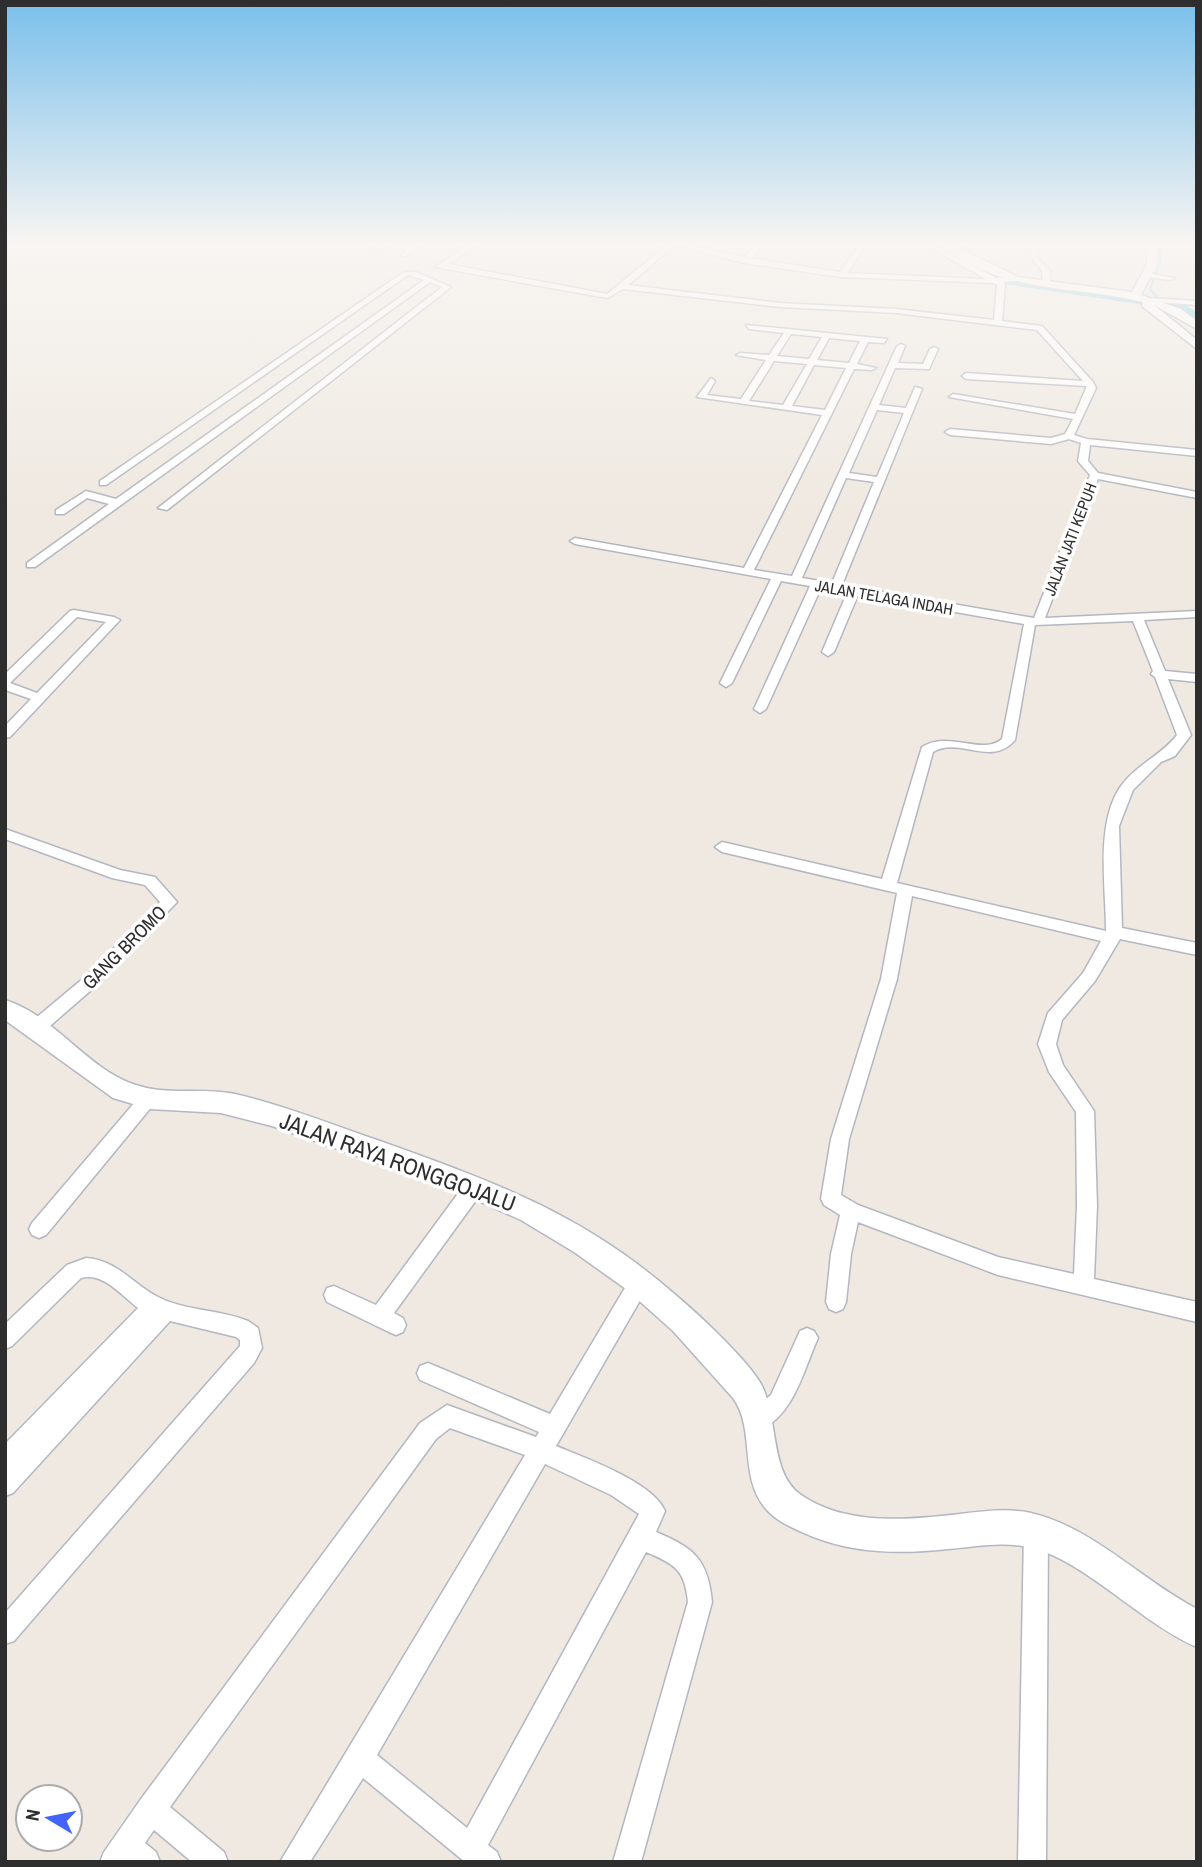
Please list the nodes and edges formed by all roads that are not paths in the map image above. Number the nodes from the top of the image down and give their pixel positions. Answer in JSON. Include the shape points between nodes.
{"nodes":[{"id":1,"x":319,"y":333,"type":"edge"},
{"id":2,"x":348,"y":333,"type":"edge"},
{"id":3,"x":389,"y":333,"type":"edge"},
{"id":4,"x":788,"y":333,"type":"edge"},
{"id":5,"x":809,"y":333,"type":"edge"},
{"id":6,"x":1046,"y":333,"type":"edge"},
{"id":7,"x":1179,"y":333,"type":"edge"},
{"id":8,"x":827,"y":335,"type":"junction"},
{"id":9,"x":865,"y":339,"type":"junction"},
{"id":10,"x":884,"y":341,"type":"dead end"},
{"id":11,"x":901,"y":346,"type":"dead end"},
{"id":12,"x":1197,"y":346,"type":"edge"},
{"id":13,"x":934,"y":349,"type":"dead end"},
{"id":14,"x":742,"y":352,"type":"dead end"},
{"id":15,"x":775,"y":355,"type":"junction"},
{"id":16,"x":814,"y":359,"type":"junction"},
{"id":17,"x":853,"y":363,"type":"junction"},
{"id":18,"x":873,"y":365,"type":"dead end"},
{"id":19,"x":893,"y":365,"type":"junction"},
{"id":20,"x":966,"y":376,"type":"dead end"},
{"id":21,"x":711,"y":381,"type":"dead end"},
{"id":22,"x":1091,"y":386,"type":"junction"},
{"id":23,"x":918,"y":389,"type":"dead end"},
{"id":24,"x":233,"y":392,"type":"junction"},
{"id":25,"x":262,"y":396,"type":"junction"},
{"id":26,"x":953,"y":397,"type":"dead end"},
{"id":27,"x":275,"y":398,"type":"dead end"},
{"id":28,"x":288,"y":400,"type":"dead end"},
{"id":29,"x":301,"y":402,"type":"junction"},
{"id":30,"x":744,"y":402,"type":"junction"},
{"id":31,"x":874,"y":407,"type":"junction"},
{"id":32,"x":786,"y":408,"type":"junction"},
{"id":33,"x":908,"y":411,"type":"junction"},
{"id":34,"x":828,"y":414,"type":"junction"},
{"id":35,"x":1079,"y":417,"type":"junction"},
{"id":36,"x":950,"y":432,"type":"dead end"},
{"id":37,"x":1069,"y":436,"type":"junction"},
{"id":38,"x":1086,"y":442,"type":"junction"},
{"id":39,"x":1197,"y":453,"type":"edge"},
{"id":40,"x":843,"y":475,"type":"junction"},
{"id":41,"x":1094,"y":475,"type":"junction"},
{"id":42,"x":880,"y":480,"type":"junction"},
{"id":43,"x":103,"y":482,"type":"dead end"},
{"id":44,"x":1197,"y":495,"type":"edge"},
{"id":45,"x":119,"y":501,"type":"junction"},
{"id":46,"x":163,"y":508,"type":"dead end"},
{"id":47,"x":60,"y":512,"type":"dead end"},
{"id":48,"x":575,"y":541,"type":"dead end"},
{"id":49,"x":31,"y":565,"type":"dead end"},
{"id":50,"x":747,"y":573,"type":"junction"},
{"id":51,"x":777,"y":578,"type":"junction"},
{"id":52,"x":795,"y":582,"type":"junction"},
{"id":53,"x":816,"y":586,"type":"junction"},
{"id":54,"x":835,"y":589,"type":"junction"},
{"id":55,"x":852,"y":594,"type":"junction"},
{"id":56,"x":1197,"y":614,"type":"edge"},
{"id":57,"x":1137,"y":616,"type":"junction"},
{"id":58,"x":1034,"y":622,"type":"junction"},
{"id":59,"x":828,"y":652,"type":"dead end"},
{"id":60,"x":1157,"y":674,"type":"junction"},
{"id":61,"x":1197,"y":678,"type":"edge"},
{"id":62,"x":5,"y":681,"type":"edge"},
{"id":63,"x":726,"y":683,"type":"dead end"},
{"id":64,"x":5,"y":686,"type":"edge"},
{"id":65,"x":41,"y":698,"type":"junction"},
{"id":66,"x":760,"y":709,"type":"dead end"},
{"id":67,"x":5,"y":734,"type":"edge"},
{"id":68,"x":5,"y":834,"type":"edge"},
{"id":69,"x":722,"y":847,"type":"dead end"},
{"id":70,"x":888,"y":886,"type":"junction"},
{"id":71,"x":905,"y":892,"type":"junction"},
{"id":72,"x":1113,"y":935,"type":"junction"},
{"id":73,"x":1197,"y":948,"type":"edge"},
{"id":74,"x":5,"y":1009,"type":"edge"},
{"id":75,"x":37,"y":1027,"type":"junction"},
{"id":76,"x":147,"y":1100,"type":"junction"},
{"id":77,"x":475,"y":1186,"type":"junction"},
{"id":78,"x":851,"y":1211,"type":"junction"},
{"id":79,"x":40,"y":1229,"type":"dead end"},
{"id":80,"x":639,"y":1283,"type":"junction"},
{"id":81,"x":1084,"y":1286,"type":"junction"},
{"id":82,"x":334,"y":1295,"type":"dead end"},
{"id":83,"x":836,"y":1302,"type":"dead end"},
{"id":84,"x":160,"y":1308,"type":"junction"},
{"id":85,"x":1197,"y":1312,"type":"edge"},
{"id":86,"x":807,"y":1338,"type":"dead end"},
{"id":87,"x":5,"y":1339,"type":"edge"},
{"id":88,"x":428,"y":1373,"type":"dead end"},
{"id":89,"x":758,"y":1420,"type":"junction"},
{"id":90,"x":555,"y":1427,"type":"junction"},
{"id":91,"x":542,"y":1452,"type":"junction"},
{"id":92,"x":5,"y":1461,"type":"edge"},
{"id":93,"x":5,"y":1485,"type":"edge"},
{"id":94,"x":1036,"y":1531,"type":"junction"},
{"id":95,"x":641,"y":1538,"type":"junction"},
{"id":96,"x":1197,"y":1629,"type":"edge"},
{"id":97,"x":5,"y":1632,"type":"edge"},
{"id":98,"x":360,"y":1758,"type":"junction"},
{"id":99,"x":152,"y":1809,"type":"junction"},
{"id":100,"x":479,"y":1855,"type":"edge"},
{"id":101,"x":128,"y":1856,"type":"edge"},
{"id":102,"x":214,"y":1862,"type":"edge"},
{"id":103,"x":294,"y":1862,"type":"edge"},
{"id":104,"x":627,"y":1862,"type":"edge"},
{"id":105,"x":1032,"y":1862,"type":"edge"}],
"edges":[{"from":1,"to":24,"type":"street"},
{"from":2,"to":25,"type":"street"},
{"from":3,"to":29,"type":"street"},
{"from":4,"to":15,"type":"street"},
{"from":5,"to":8,"type":"street"},
{"from":6,"to":22,"type":"street"},
{"from":7,"to":12,"type":"street"},
{"from":8,"to":9,"type":"street"},
{"from":8,"to":16,"type":"street"},
{"from":9,"to":10,"type":"street"},
{"from":9,"to":17,"type":"street"},
{"from":11,"to":19,"type":"street"},
{"from":13,"to":19,"type":"street","via":[[926,367]]},
{"from":14,"to":15,"type":"street"},
{"from":15,"to":16,"type":"street"},
{"from":15,"to":30,"type":"street"},
{"from":16,"to":17,"type":"street"},
{"from":16,"to":32,"type":"street"},
{"from":17,"to":18,"type":"street"},
{"from":17,"to":34,"type":"street"},
{"from":19,"to":31,"type":"street"},
{"from":20,"to":22,"type":"street"},
{"from":21,"to":30,"type":"street","via":[[701,397]]},
{"from":22,"to":35,"type":"street"},
{"from":23,"to":33,"type":"street"},
{"from":24,"to":25,"type":"street"},
{"from":24,"to":43,"type":"street"},
{"from":25,"to":27,"type":"street"},
{"from":25,"to":45,"type":"street"},
{"from":26,"to":35,"type":"street"},
{"from":28,"to":29,"type":"street"},
{"from":29,"to":46,"type":"street"},
{"from":30,"to":32,"type":"street"},
{"from":31,"to":33,"type":"street"},
{"from":31,"to":40,"type":"street"},
{"from":32,"to":34,"type":"street"},
{"from":33,"to":42,"type":"street"},
{"from":34,"to":50,"type":"street"},
{"from":35,"to":37,"type":"street"},
{"from":36,"to":37,"type":"street","via":[[1051,441]]},
{"from":37,"to":38,"type":"street"},
{"from":38,"to":39,"type":"street"},
{"from":38,"to":41,"type":"street","via":[[1083,461]]},
{"from":40,"to":42,"type":"street"},
{"from":40,"to":52,"type":"street"},
{"from":41,"to":44,"type":"street","name":"JALAN JATI KEPUH"},
{"from":41,"to":58,"type":"street","name":"JALAN JATI KEPUH"},
{"from":42,"to":54,"type":"street"},
{"from":45,"to":47,"type":"street","via":[[86,494]]},
{"from":45,"to":49,"type":"street"},
{"from":48,"to":50,"type":"street","name":"JALAN TELAGA INDAH"},
{"from":50,"to":51,"type":"street","name":"JALAN TELAGA INDAH"},
{"from":51,"to":52,"type":"street","name":"JALAN TELAGA INDAH"},
{"from":51,"to":63,"type":"street"},
{"from":52,"to":53,"type":"street","name":"JALAN TELAGA INDAH"},
{"from":53,"to":54,"type":"street","name":"JALAN TELAGA INDAH"},
{"from":53,"to":66,"type":"street"},
{"from":54,"to":55,"type":"street","name":"JALAN TELAGA INDAH"},
{"from":55,"to":58,"type":"street","name":"JALAN TELAGA INDAH"},
{"from":55,"to":59,"type":"street"},
{"from":56,"to":57,"type":"street","name":"JALAN TELAGA INDAH"},
{"from":57,"to":58,"type":"street","name":"JALAN TELAGA INDAH"},
{"from":57,"to":60,"type":"street"},
{"from":58,"to":70,"type":"street","name":"JALAN JATI KEPUH","via":[[1007,743],[996,748],[938,744],[927,750]]},
{"from":60,"to":61,"type":"street"},
{"from":60,"to":72,"type":"street","via":[[1184,735],[1170,753],[1141,772],[1118,808],[1112,826]]},
{"from":62,"to":65,"type":"street","via":[[74,613],[114,620]]},
{"from":64,"to":65,"type":"street"},
{"from":65,"to":67,"type":"street"},
{"from":68,"to":75,"type":"street","name":"GANG BROMO","via":[[117,874],[150,881],[169,902],[91,981]]},
{"from":69,"to":70,"type":"street"},
{"from":70,"to":71,"type":"street"},
{"from":71,"to":72,"type":"street"},
{"from":71,"to":78,"type":"street","via":[[889,979],[840,1139],[830,1193],[835,1203]]},
{"from":72,"to":73,"type":"street"},
{"from":72,"to":81,"type":"street","via":[[1089,977],[1054,1018],[1047,1044],[1055,1067],[1085,1111]]},
{"from":74,"to":75,"type":"street","name":"JALAN RAYA RONGGOJALU"},
{"from":75,"to":76,"type":"street","name":"JALAN RAYA RONGGOJALU","via":[[120,1090]]},
{"from":76,"to":77,"type":"street","name":"JALAN RAYA RONGGOJALU","via":[[232,1104]]},
{"from":76,"to":79,"type":"street"},
{"from":77,"to":80,"type":"street","name":"JALAN RAYA RONGGOJALU","via":[[531,1211]]},
{"from":77,"to":82,"type":"street","via":[[388,1321]]},
{"from":78,"to":81,"type":"street","via":[[998,1266]]},
{"from":78,"to":83,"type":"street"},
{"from":80,"to":89,"type":"street","name":"JALAN RAYA RONGGOJALU","via":[[707,1344],[749,1395]]},
{"from":80,"to":90,"type":"street"},
{"from":81,"to":85,"type":"street"},
{"from":84,"to":87,"type":"street","via":[[102,1269],[87,1265],[74,1271]]},
{"from":84,"to":92,"type":"street"},
{"from":84,"to":93,"type":"street"},
{"from":84,"to":97,"type":"street","via":[[241,1328],[251,1335],[251,1348]]},
{"from":86,"to":89,"type":"street","via":[[779,1403]]},
{"from":88,"to":90,"type":"street"},
{"from":89,"to":94,"type":"street","name":"JALAN RAYA RONGGOJALU","via":[[766,1479],[783,1503],[822,1526],[878,1537],[991,1527]]},
{"from":90,"to":91,"type":"street"},
{"from":91,"to":95,"type":"street","via":[[651,1507],[652,1516]]},
{"from":91,"to":98,"type":"street"},
{"from":91,"to":99,"type":"street","via":[[456,1418],[439,1420]]},
{"from":94,"to":96,"type":"street","name":"JALAN RAYA RONGGOJALU","via":[[1079,1553],[1145,1601]]},
{"from":94,"to":105,"type":"street"},
{"from":95,"to":100,"type":"street"},
{"from":95,"to":104,"type":"street","via":[[687,1560],[699,1578],[700,1602]]},
{"from":98,"to":100,"type":"street"},
{"from":98,"to":103,"type":"street"},
{"from":99,"to":101,"type":"street"},
{"from":99,"to":102,"type":"street"}]}
